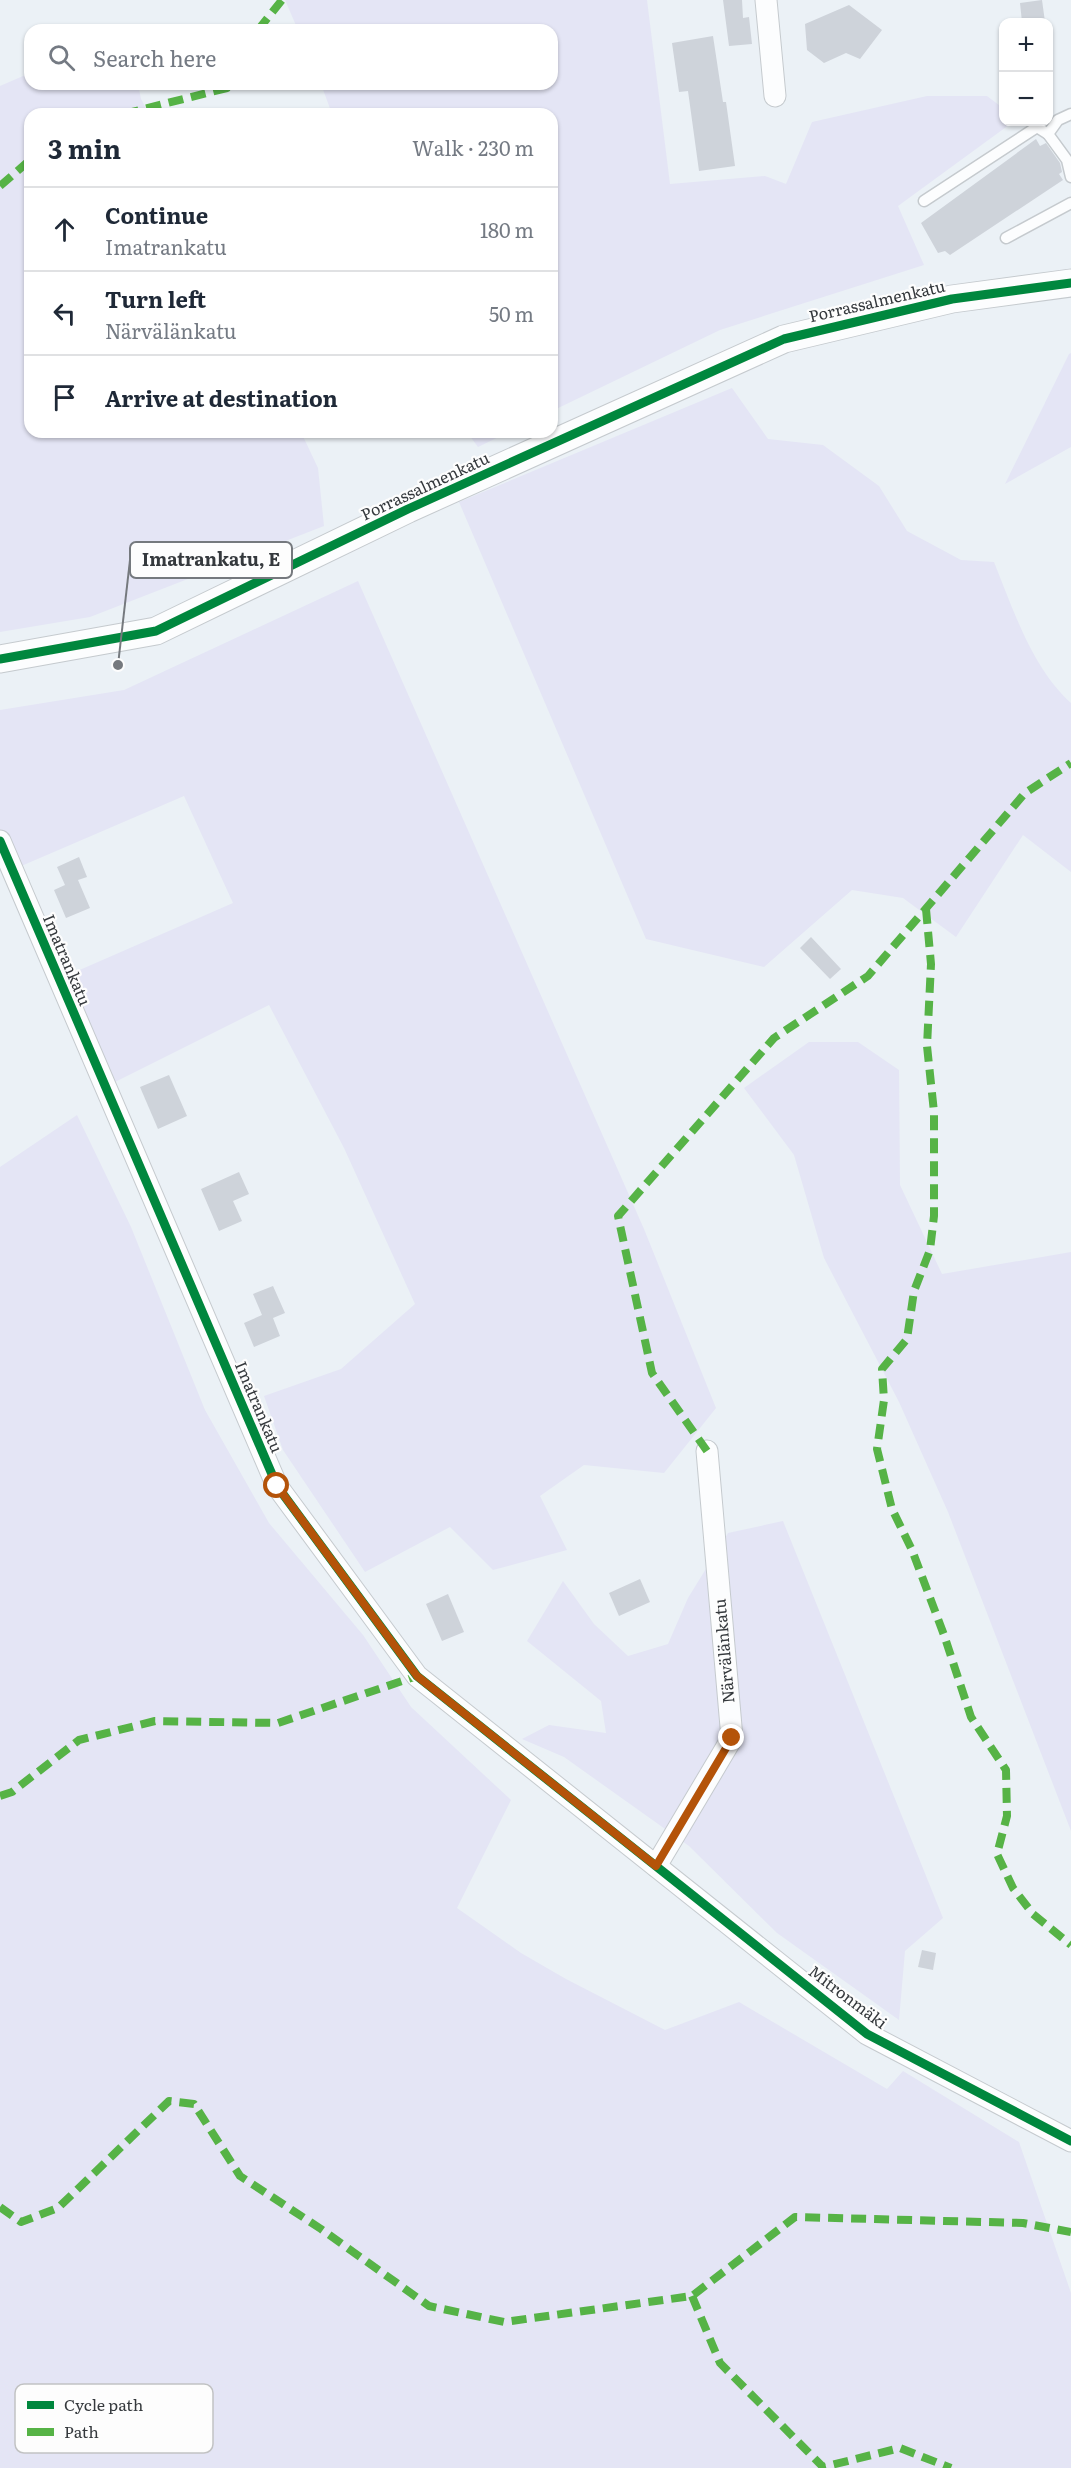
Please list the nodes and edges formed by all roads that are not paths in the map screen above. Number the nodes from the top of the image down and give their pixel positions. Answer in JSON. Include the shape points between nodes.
{"nodes":[{"id":1,"x":766,"y":0,"type":"edge"},
{"id":2,"x":775,"y":96,"type":"dead end"},
{"id":3,"x":1071,"y":114,"type":"edge"},
{"id":4,"x":1047,"y":134,"type":"junction"},
{"id":5,"x":1071,"y":177,"type":"edge"},
{"id":6,"x":924,"y":201,"type":"dead end"},
{"id":7,"x":1071,"y":203,"type":"edge"},
{"id":8,"x":1006,"y":238,"type":"dead end"},
{"id":9,"x":1071,"y":283,"type":"edge"},
{"id":10,"x":0,"y":659,"type":"edge"},
{"id":11,"x":0,"y":841,"type":"edge"},
{"id":12,"x":707,"y":1451,"type":"dead end"},
{"id":13,"x":656,"y":1866,"type":"junction"},
{"id":14,"x":1071,"y":2141,"type":"edge"}],
"edges":[{"from":1,"to":2,"type":"street"},
{"from":3,"to":4,"type":"lane","via":[[1058,120]]},
{"from":4,"to":5,"type":"lane","via":[[1067,160]]},
{"from":4,"to":6,"type":"lane","via":[[1037,127]]},
{"from":7,"to":8,"type":"lane"},
{"from":9,"to":10,"type":"street","name":"Porrassalmenkatu","via":[[952,299],[784,339],[408,509],[156,631]]},
{"from":11,"to":13,"type":"street","name":"Imatrankatu","via":[[277,1486],[417,1676]]},
{"from":12,"to":13,"type":"street","name":"Närvälänkatu","via":[[732,1738]]},
{"from":13,"to":14,"type":"street","name":"Mitronmäki","via":[[867,2034]]}]}
